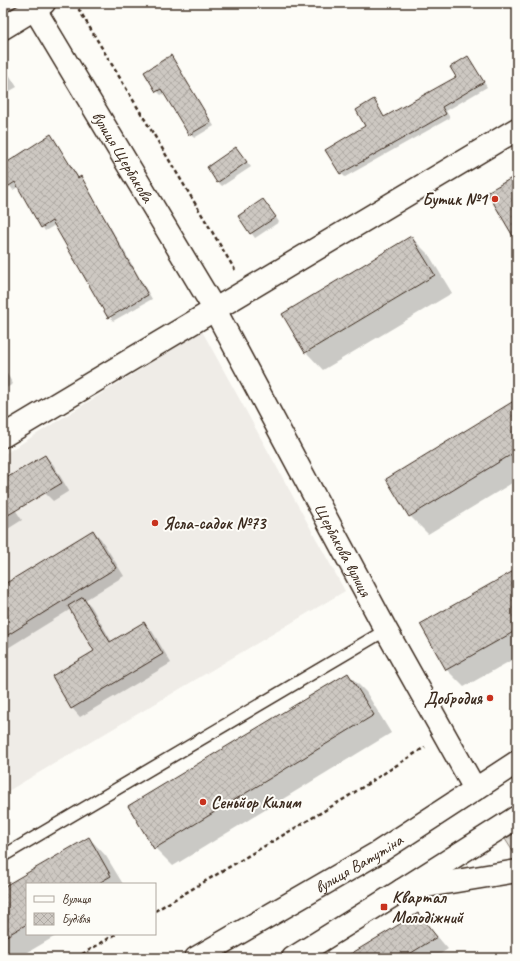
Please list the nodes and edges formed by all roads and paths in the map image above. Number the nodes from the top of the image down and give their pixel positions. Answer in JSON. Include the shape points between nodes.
{"nodes":[{"id":1,"x":74,"y":3,"type":"edge"},
{"id":2,"x":36,"y":5,"type":"edge"},
{"id":3,"x":3,"y":28,"type":"edge"},
{"id":4,"x":517,"y":129,"type":"edge"},
{"id":5,"x":248,"y":290,"type":"junction"},
{"id":6,"x":215,"y":310,"type":"junction"},
{"id":7,"x":3,"y":436,"type":"edge"},
{"id":8,"x":386,"y":630,"type":"junction"},
{"id":9,"x":444,"y":735,"type":"junction"},
{"id":10,"x":517,"y":762,"type":"edge"},
{"id":11,"x":475,"y":789,"type":"junction"},
{"id":12,"x":517,"y":816,"type":"edge"},
{"id":13,"x":3,"y":856,"type":"edge"},
{"id":14,"x":517,"y":871,"type":"edge"},
{"id":15,"x":402,"y":890,"type":"junction"},
{"id":16,"x":156,"y":910,"type":"edge"},
{"id":17,"x":114,"y":935,"type":"edge"},
{"id":18,"x":76,"y":958,"type":"edge"},
{"id":19,"x":196,"y":958,"type":"edge"},
{"id":20,"x":293,"y":958,"type":"edge"}],
"edges":[{"from":1,"to":5,"type":"path"},
{"from":2,"to":3,"type":"street"},
{"from":2,"to":6,"type":"street","name":"вулиця Щербакова"},
{"from":4,"to":5,"type":"street"},
{"from":5,"to":6,"type":"street"},
{"from":6,"to":7,"type":"street"},
{"from":6,"to":8,"type":"street","name":"Щербакова вулиця"},
{"from":8,"to":9,"type":"street","name":"Щербакова вулиця"},
{"from":8,"to":13,"type":"lane"},
{"from":9,"to":11,"type":"street","name":"Щербакова вулиця"},
{"from":9,"to":16,"type":"path","via":[[344,799]]},
{"from":10,"to":11,"type":"street","name":"вулиця Ватутіна"},
{"from":11,"to":19,"type":"street","name":"вулиця Ватутіна","via":[[380,852]]},
{"from":12,"to":15,"type":"street"},
{"from":14,"to":15,"type":"street"},
{"from":15,"to":20,"type":"street"},
{"from":17,"to":18,"type":"path"}]}
